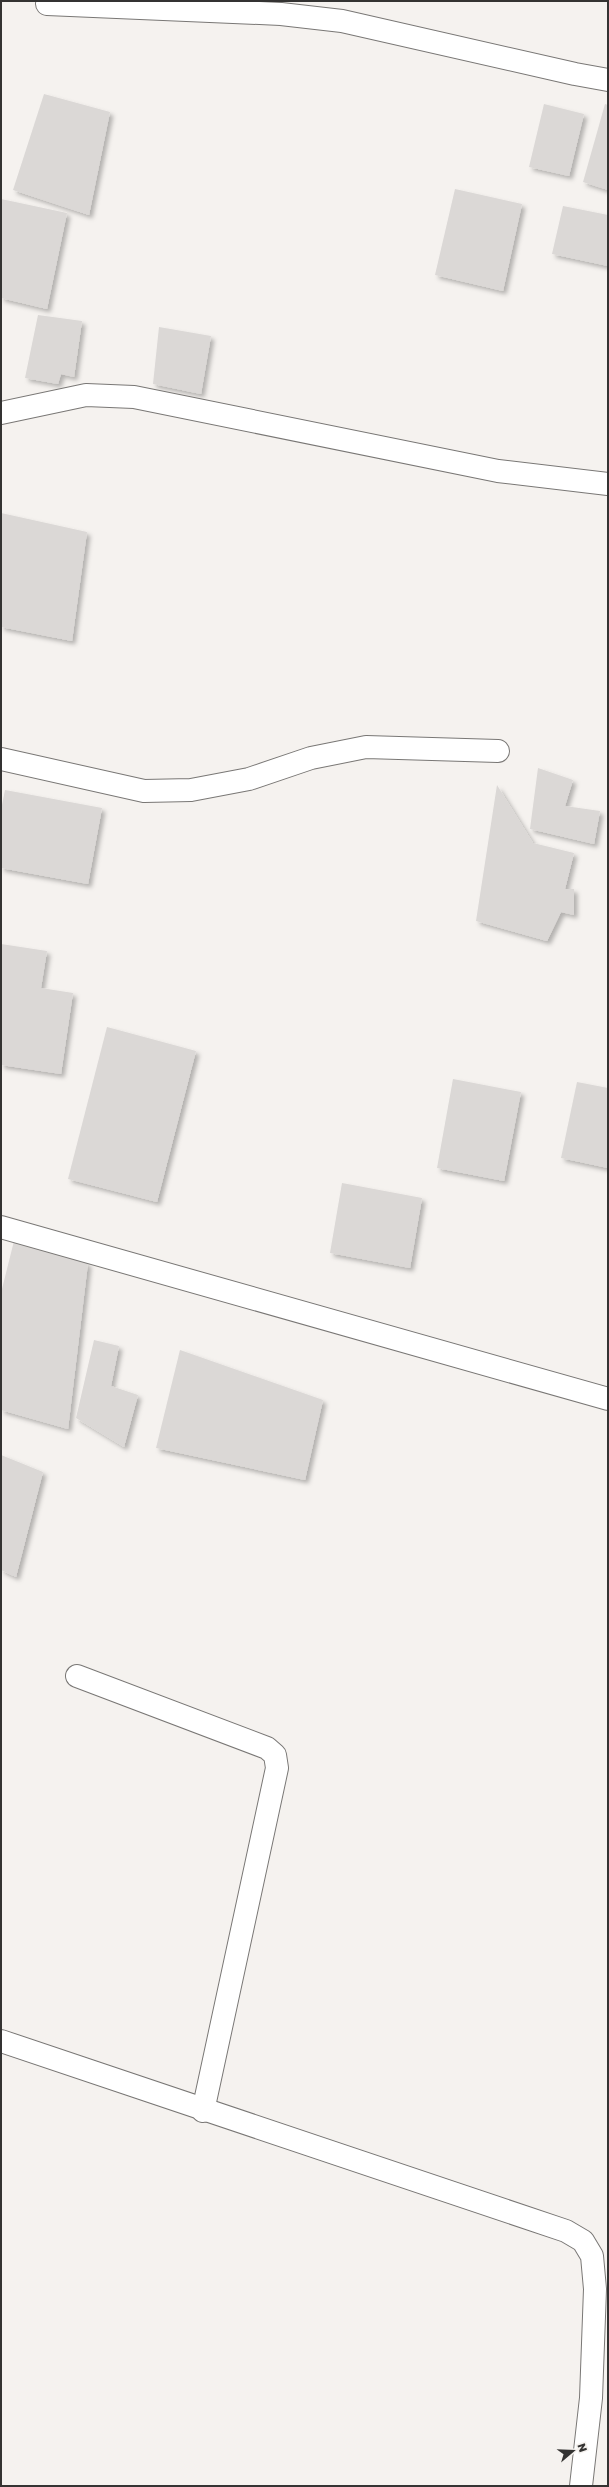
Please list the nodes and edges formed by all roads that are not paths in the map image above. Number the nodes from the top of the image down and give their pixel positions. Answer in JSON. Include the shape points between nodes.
{"nodes":[{"id":1,"x":48,"y":4,"type":"dead end"},
{"id":2,"x":608,"y":80,"type":"edge"},
{"id":3,"x":1,"y":413,"type":"edge"},
{"id":4,"x":608,"y":484,"type":"edge"},
{"id":5,"x":498,"y":752,"type":"dead end"},
{"id":6,"x":1,"y":759,"type":"edge"},
{"id":7,"x":1,"y":1227,"type":"edge"},
{"id":8,"x":608,"y":1399,"type":"edge"},
{"id":9,"x":76,"y":1676,"type":"dead end"},
{"id":10,"x":1,"y":2041,"type":"edge"},
{"id":11,"x":203,"y":2111,"type":"junction"},
{"id":12,"x":581,"y":2486,"type":"edge"}],
"edges":[{"from":1,"to":2,"type":"street","via":[[280,14],[342,21],[567,73]]},
{"from":3,"to":4,"type":"street","via":[[86,395],[134,397],[498,471]]},
{"from":5,"to":6,"type":"street","via":[[366,747],[311,758],[249,779],[191,790],[144,791]]},
{"from":7,"to":8,"type":"street"},
{"from":9,"to":11,"type":"street","via":[[261,1746],[275,1755],[276,1768]]},
{"from":10,"to":11,"type":"street"},
{"from":11,"to":12,"type":"street","via":[[566,2231],[583,2242],[592,2256],[595,2289],[591,2398]]}]}
